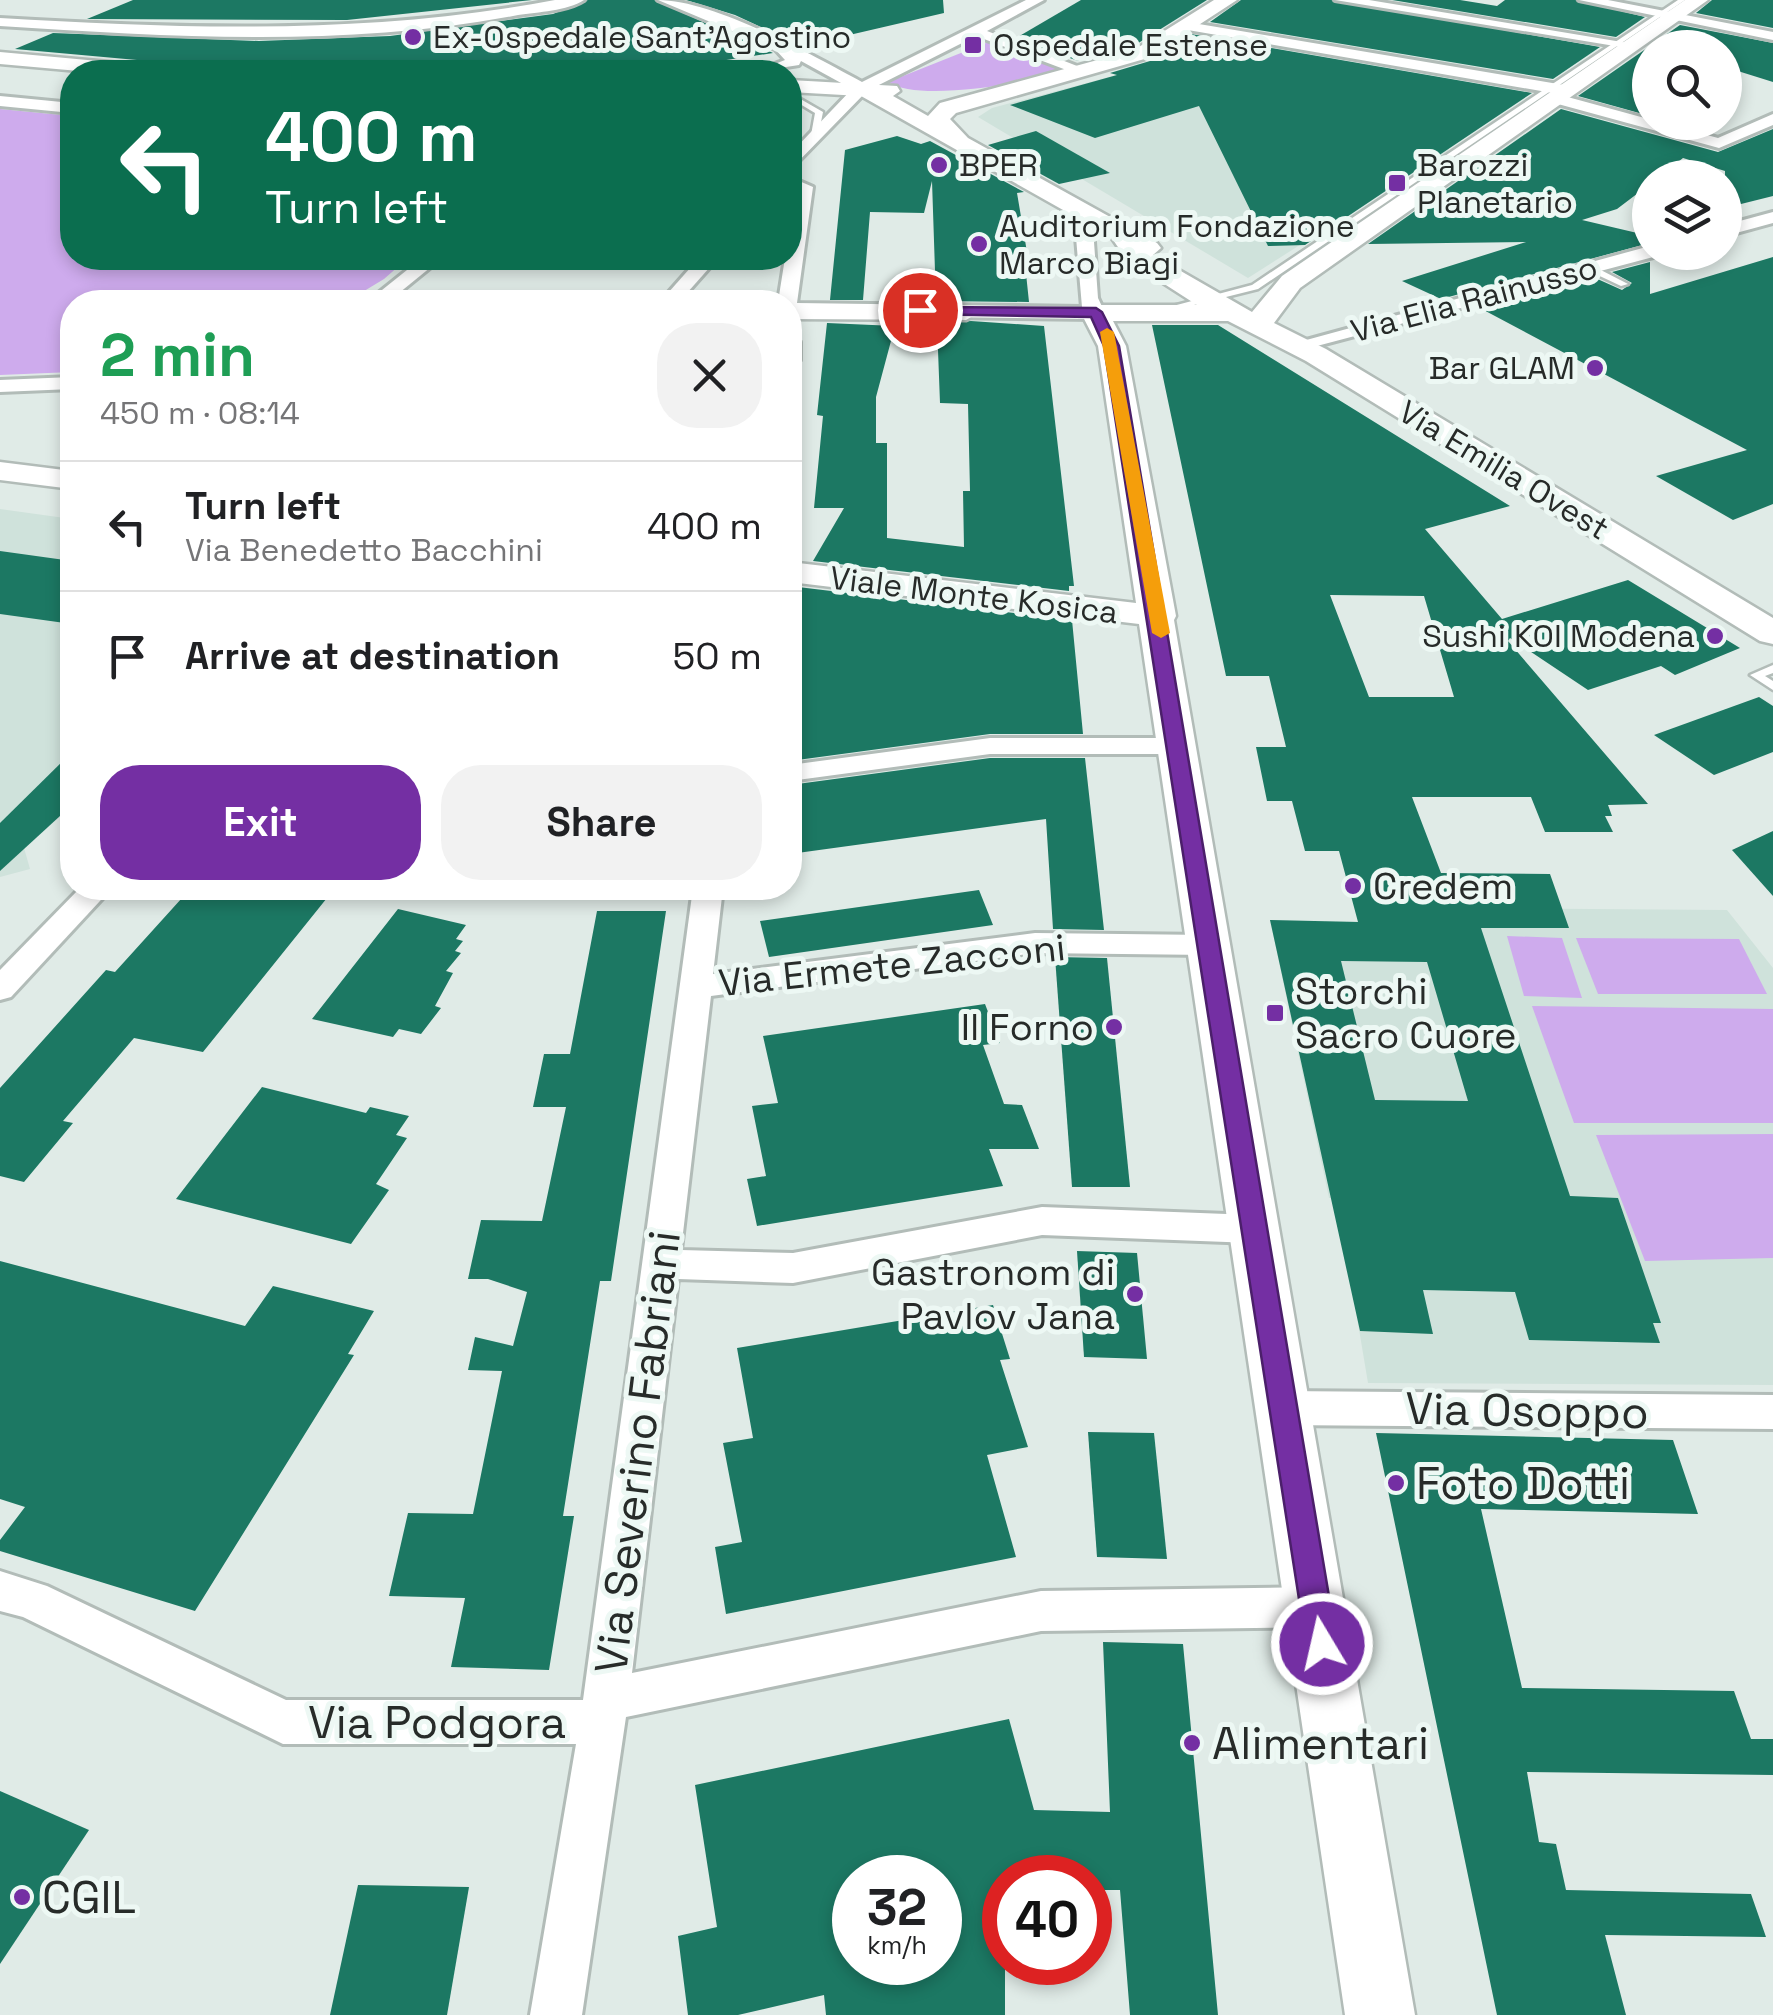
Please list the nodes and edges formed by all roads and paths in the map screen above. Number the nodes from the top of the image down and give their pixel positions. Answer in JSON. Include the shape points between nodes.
{"nodes":[{"id":1,"x":576,"y":0,"type":"edge"},
{"id":2,"x":664,"y":0,"type":"edge"},
{"id":3,"x":1037,"y":0,"type":"edge"},
{"id":4,"x":1227,"y":0,"type":"edge"},
{"id":5,"x":1346,"y":0,"type":"edge"},
{"id":6,"x":1462,"y":0,"type":"edge"},
{"id":7,"x":1586,"y":0,"type":"edge"},
{"id":8,"x":1698,"y":0,"type":"edge"},
{"id":9,"x":64,"y":6,"type":"dead end"},
{"id":10,"x":1673,"y":10,"type":"edge"},
{"id":11,"x":1441,"y":16,"type":"junction"},
{"id":12,"x":0,"y":22,"type":"edge"},
{"id":13,"x":28,"y":24,"type":"junction"},
{"id":14,"x":1186,"y":26,"type":"junction"},
{"id":15,"x":977,"y":32,"type":"junction"},
{"id":16,"x":0,"y":35,"type":"edge"},
{"id":17,"x":1773,"y":36,"type":"edge"},
{"id":18,"x":776,"y":43,"type":"junction"},
{"id":19,"x":1626,"y":44,"type":"junction"},
{"id":20,"x":0,"y":58,"type":"edge"},
{"id":21,"x":793,"y":60,"type":"edge"},
{"id":22,"x":60,"y":63,"type":"edge"},
{"id":23,"x":1082,"y":71,"type":"junction"},
{"id":24,"x":802,"y":86,"type":"edge"},
{"id":25,"x":862,"y":88,"type":"junction"},
{"id":26,"x":1011,"y":90,"type":"junction"},
{"id":27,"x":1555,"y":92,"type":"junction"},
{"id":28,"x":0,"y":101,"type":"edge"},
{"id":29,"x":802,"y":102,"type":"edge"},
{"id":30,"x":60,"y":107,"type":"edge"},
{"id":31,"x":1773,"y":120,"type":"edge"},
{"id":32,"x":815,"y":135,"type":"junction"},
{"id":33,"x":958,"y":141,"type":"junction"},
{"id":34,"x":802,"y":151,"type":"edge"},
{"id":35,"x":1083,"y":214,"type":"junction"},
{"id":36,"x":1773,"y":216,"type":"edge"},
{"id":37,"x":1742,"y":226,"type":"edge"},
{"id":38,"x":1123,"y":238,"type":"junction"},
{"id":39,"x":1632,"y":257,"type":"edge"},
{"id":40,"x":1590,"y":268,"type":"junction"},
{"id":41,"x":417,"y":270,"type":"edge"},
{"id":42,"x":698,"y":270,"type":"edge"},
{"id":43,"x":1624,"y":284,"type":"dead end"},
{"id":44,"x":392,"y":290,"type":"edge"},
{"id":45,"x":681,"y":290,"type":"edge"},
{"id":46,"x":1270,"y":297,"type":"junction"},
{"id":47,"x":1178,"y":306,"type":"junction"},
{"id":48,"x":1217,"y":307,"type":"junction"},
{"id":49,"x":802,"y":309,"type":"edge"},
{"id":50,"x":1097,"y":315,"type":"junction"},
{"id":51,"x":1298,"y":346,"type":"junction"},
{"id":52,"x":60,"y":384,"type":"edge"},
{"id":53,"x":2,"y":389,"type":"edge"},
{"id":54,"x":0,"y":462,"type":"edge"},
{"id":55,"x":0,"y":470,"type":"edge"},
{"id":56,"x":60,"y":470,"type":"edge"},
{"id":57,"x":60,"y":478,"type":"edge"},
{"id":58,"x":802,"y":573,"type":"edge"},
{"id":59,"x":1159,"y":616,"type":"junction"},
{"id":60,"x":1773,"y":634,"type":"edge"},
{"id":61,"x":1772,"y":670,"type":"edge"},
{"id":62,"x":1773,"y":686,"type":"edge"},
{"id":63,"x":1177,"y":746,"type":"junction"},
{"id":64,"x":802,"y":772,"type":"edge"},
{"id":65,"x":85,"y":900,"type":"edge"},
{"id":66,"x":707,"y":900,"type":"edge"},
{"id":67,"x":1209,"y":945,"type":"junction"},
{"id":68,"x":696,"y":987,"type":"junction"},
{"id":69,"x":0,"y":989,"type":"edge"},
{"id":70,"x":1253,"y":1230,"type":"junction"},
{"id":71,"x":660,"y":1264,"type":"junction"},
{"id":72,"x":1280,"y":1408,"type":"junction"},
{"id":73,"x":1773,"y":1412,"type":"edge"},
{"id":74,"x":0,"y":1591,"type":"edge"},
{"id":75,"x":1316,"y":1607,"type":"junction"},
{"id":76,"x":604,"y":1711,"type":"junction"},
{"id":77,"x":556,"y":2015,"type":"edge"},
{"id":78,"x":1380,"y":2015,"type":"edge"}],
"edges":[{"from":1,"to":13,"type":"street","via":[[360,33],[272,36]]},
{"from":2,"to":18,"type":"street"},
{"from":3,"to":15,"type":"street"},
{"from":4,"to":14,"type":"street"},
{"from":5,"to":11,"type":"street"},
{"from":6,"to":11,"type":"street"},
{"from":7,"to":10,"type":"street"},
{"from":8,"to":10,"type":"street"},
{"from":9,"to":13,"type":"street"},
{"from":10,"to":17,"type":"street"},
{"from":10,"to":19,"type":"street"},
{"from":11,"to":19,"type":"street"},
{"from":12,"to":13,"type":"street"},
{"from":13,"to":16,"type":"street"},
{"from":14,"to":23,"type":"street","via":[[1141,54]]},
{"from":14,"to":27,"type":"street"},
{"from":15,"to":23,"type":"street"},
{"from":15,"to":25,"type":"street"},
{"from":18,"to":21,"type":"street"},
{"from":18,"to":25,"type":"street"},
{"from":19,"to":27,"type":"street"},
{"from":20,"to":22,"type":"street"},
{"from":23,"to":26,"type":"street"},
{"from":24,"to":25,"type":"street"},
{"from":25,"to":26,"type":"street","via":[[926,94]]},
{"from":25,"to":32,"type":"street"},
{"from":25,"to":33,"type":"street","name":"Via Emilia Ovest"},
{"from":26,"to":33,"type":"street","via":[[940,114],[939,124]]},
{"from":27,"to":31,"type":"street","via":[[1719,144]]},
{"from":27,"to":46,"type":"street"},
{"from":27,"to":46,"type":"lane"},
{"from":28,"to":30,"type":"street"},
{"from":29,"to":32,"type":"lane","via":[[818,112]]},
{"from":32,"to":34,"type":"street"},
{"from":33,"to":35,"type":"street","name":"Via Emilia Ovest"},
{"from":35,"to":38,"type":"street","name":"Via Emilia Ovest"},
{"from":35,"to":50,"type":"street","via":[[1088,298]]},
{"from":36,"to":37,"type":"street"},
{"from":38,"to":46,"type":"street","name":"Via Emilia Ovest","via":[[1220,284]]},
{"from":38,"to":48,"type":"street","name":"Via Emilia Ovest","via":[[1136,255]]},
{"from":39,"to":40,"type":"street","name":"Via Elia Rainusso"},
{"from":40,"to":43,"type":"lane"},
{"from":40,"to":51,"type":"street","name":"Via Elia Rainusso"},
{"from":41,"to":44,"type":"street"},
{"from":42,"to":45,"type":"street"},
{"from":46,"to":48,"type":"street"},
{"from":46,"to":51,"type":"street","name":"Via Emilia Ovest"},
{"from":47,"to":48,"type":"lane"},
{"from":47,"to":48,"type":"lane"},
{"from":47,"to":50,"type":"lane","via":[[1114,306]]},
{"from":48,"to":50,"type":"street"},
{"from":49,"to":50,"type":"street"},
{"from":50,"to":59,"type":"street","via":[[1112,346]]},
{"from":51,"to":60,"type":"street","name":"Via Emilia Ovest"},
{"from":52,"to":53,"type":"street"},
{"from":54,"to":56,"type":"lane"},
{"from":55,"to":57,"type":"street"},
{"from":58,"to":59,"type":"street","name":"Viale Monte Kosica"},
{"from":59,"to":63,"type":"street"},
{"from":61,"to":62,"type":"lane","via":[[1756,675]]},
{"from":63,"to":64,"type":"street","via":[[990,746]]},
{"from":63,"to":67,"type":"street"},
{"from":65,"to":69,"type":"street"},
{"from":66,"to":68,"type":"street","name":"Via Severino Fabriani"},
{"from":67,"to":68,"type":"street","name":"Via Ermete Zacconi","via":[[1034,943]]},
{"from":67,"to":70,"type":"street"},
{"from":68,"to":71,"type":"street","name":"Via Severino Fabriani"},
{"from":70,"to":71,"type":"street","via":[[1042,1221],[793,1268]]},
{"from":70,"to":72,"type":"street"},
{"from":71,"to":76,"type":"street","name":"Via Severino Fabriani"},
{"from":72,"to":73,"type":"street","name":"Via Osoppo"},
{"from":72,"to":75,"type":"street"},
{"from":74,"to":76,"type":"street","name":"Via Podgora","via":[[32,1600],[283,1722]]},
{"from":75,"to":76,"type":"street","name":"Via Podgora","via":[[1041,1612]]},
{"from":75,"to":78,"type":"street"},
{"from":76,"to":77,"type":"street","name":"Via Severino Fabriani"}]}
